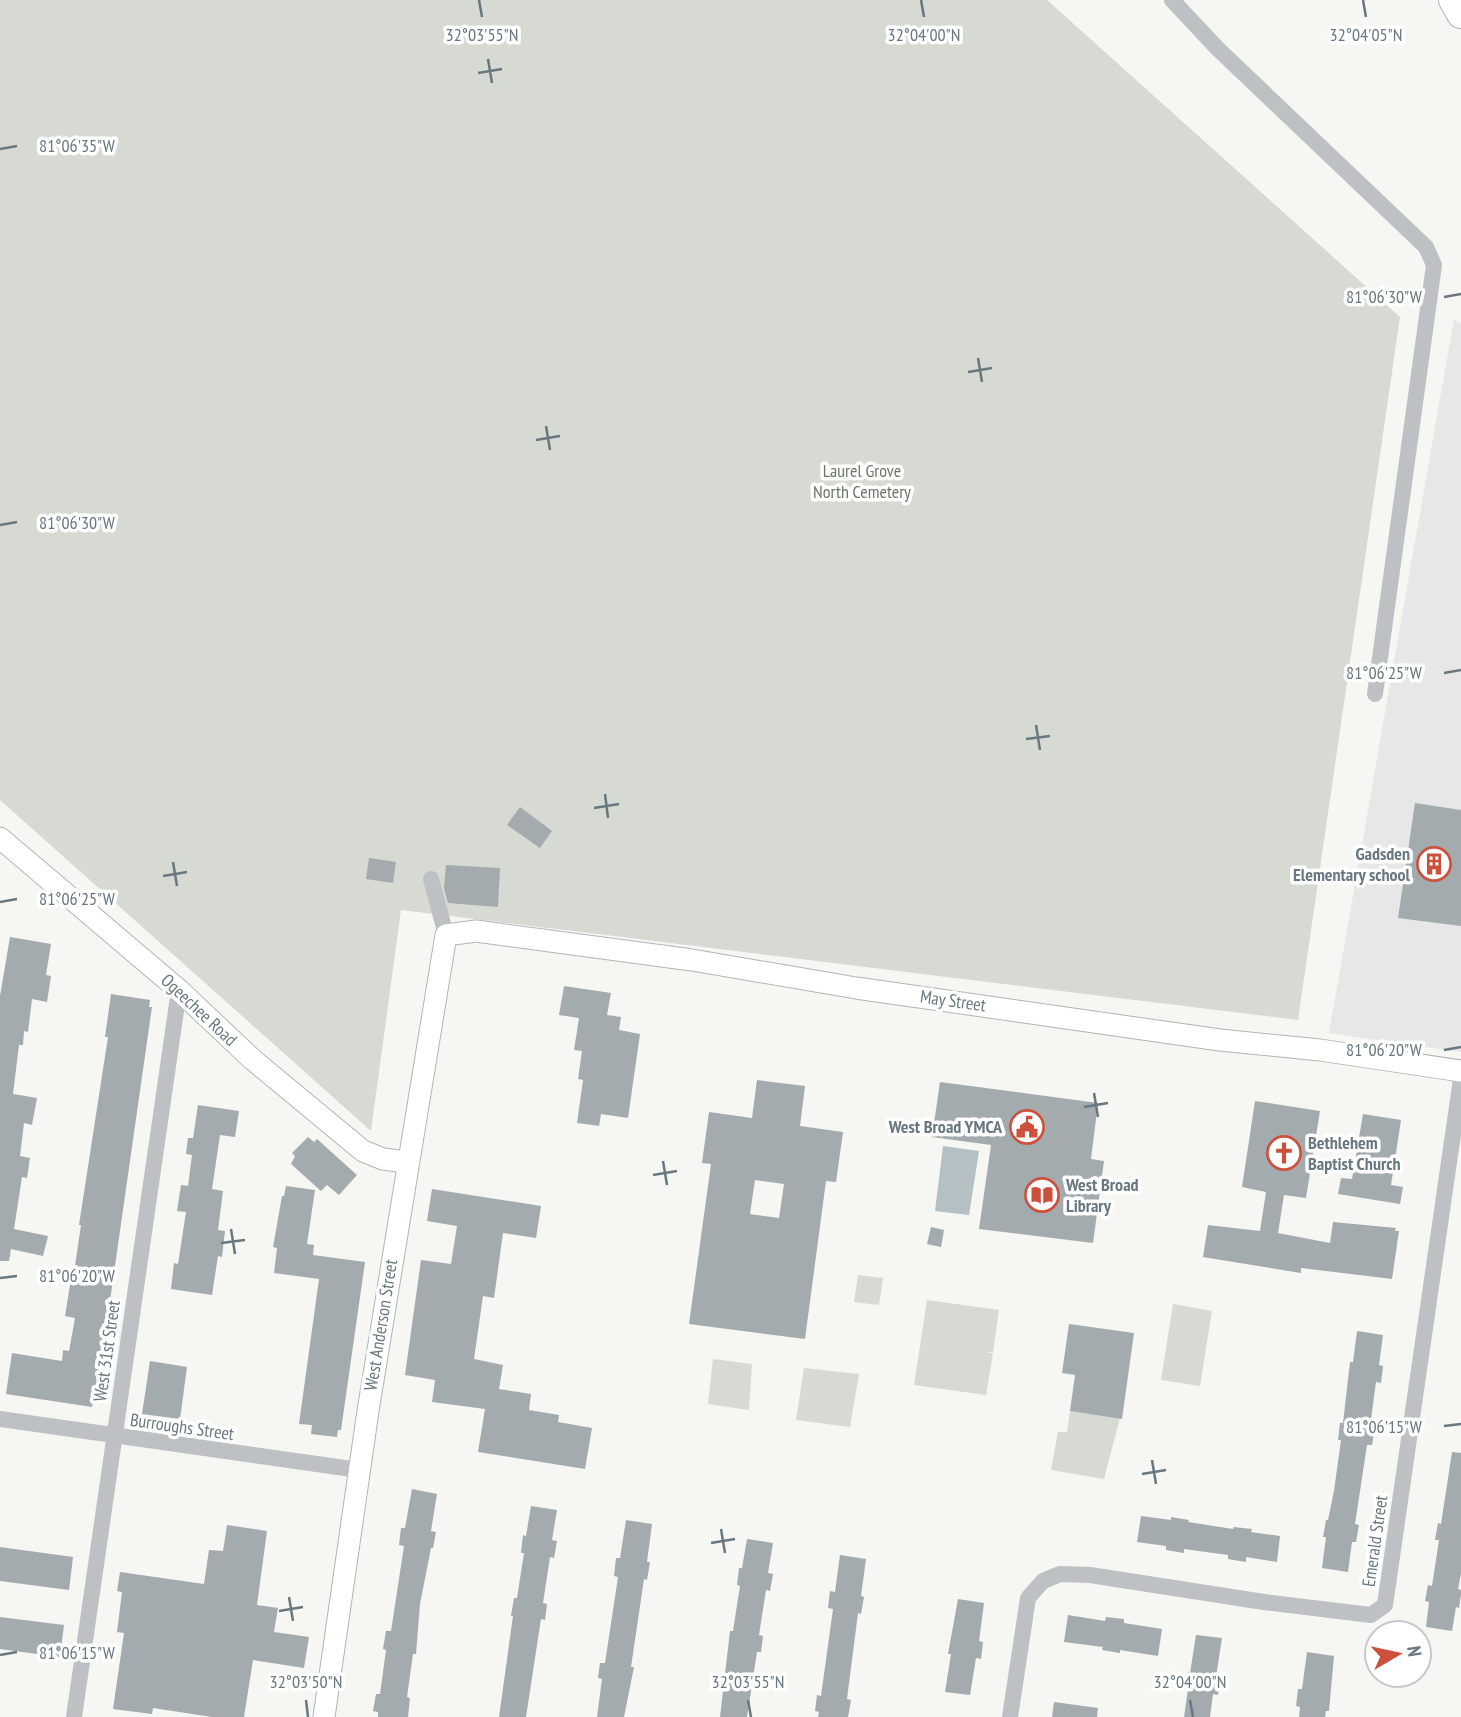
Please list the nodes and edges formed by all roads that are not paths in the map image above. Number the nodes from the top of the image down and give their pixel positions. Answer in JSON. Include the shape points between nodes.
{"nodes":[{"id":1,"x":1172,"y":0,"type":"edge"},
{"id":2,"x":1453,"y":0,"type":"edge"},
{"id":3,"x":1461,"y":14,"type":"edge"},
{"id":4,"x":1375,"y":694,"type":"dead end"},
{"id":5,"x":0,"y":838,"type":"edge"},
{"id":6,"x":431,"y":879,"type":"dead end"},
{"id":7,"x":446,"y":935,"type":"junction"},
{"id":8,"x":179,"y":990,"type":"junction"},
{"id":9,"x":1461,"y":1070,"type":"edge"},
{"id":10,"x":1461,"y":1079,"type":"edge"},
{"id":11,"x":407,"y":1162,"type":"junction"},
{"id":12,"x":0,"y":1419,"type":"edge"},
{"id":13,"x":114,"y":1437,"type":"junction"},
{"id":14,"x":359,"y":1470,"type":"junction"},
{"id":15,"x":74,"y":1717,"type":"edge"},
{"id":16,"x":324,"y":1717,"type":"edge"},
{"id":17,"x":1010,"y":1717,"type":"edge"}],
"edges":[{"from":1,"to":4,"type":"street","via":[[1426,247],[1434,265]]},
{"from":2,"to":3,"type":"highway"},
{"from":5,"to":8,"type":"street","name":"Ogeechee Road"},
{"from":6,"to":7,"type":"street"},
{"from":7,"to":9,"type":"street","name":"May Street","via":[[476,932],[692,960],[1183,1035]]},
{"from":7,"to":11,"type":"street","name":"West Anderson Street"},
{"from":8,"to":11,"type":"street","name":"Ogeechee Road","via":[[252,1059],[363,1151]]},
{"from":8,"to":13,"type":"street","name":"West 31st Street"},
{"from":10,"to":17,"type":"street","name":"Emerald Street","via":[[1385,1605],[1371,1615],[1060,1574],[1043,1581],[1028,1598]]},
{"from":11,"to":14,"type":"street","name":"West Anderson Street"},
{"from":12,"to":13,"type":"street","name":"Burroughs Street"},
{"from":13,"to":14,"type":"street","name":"Burroughs Street"},
{"from":13,"to":15,"type":"street","name":"West 31st Street"},
{"from":14,"to":16,"type":"street","name":"West Anderson Street"}]}
